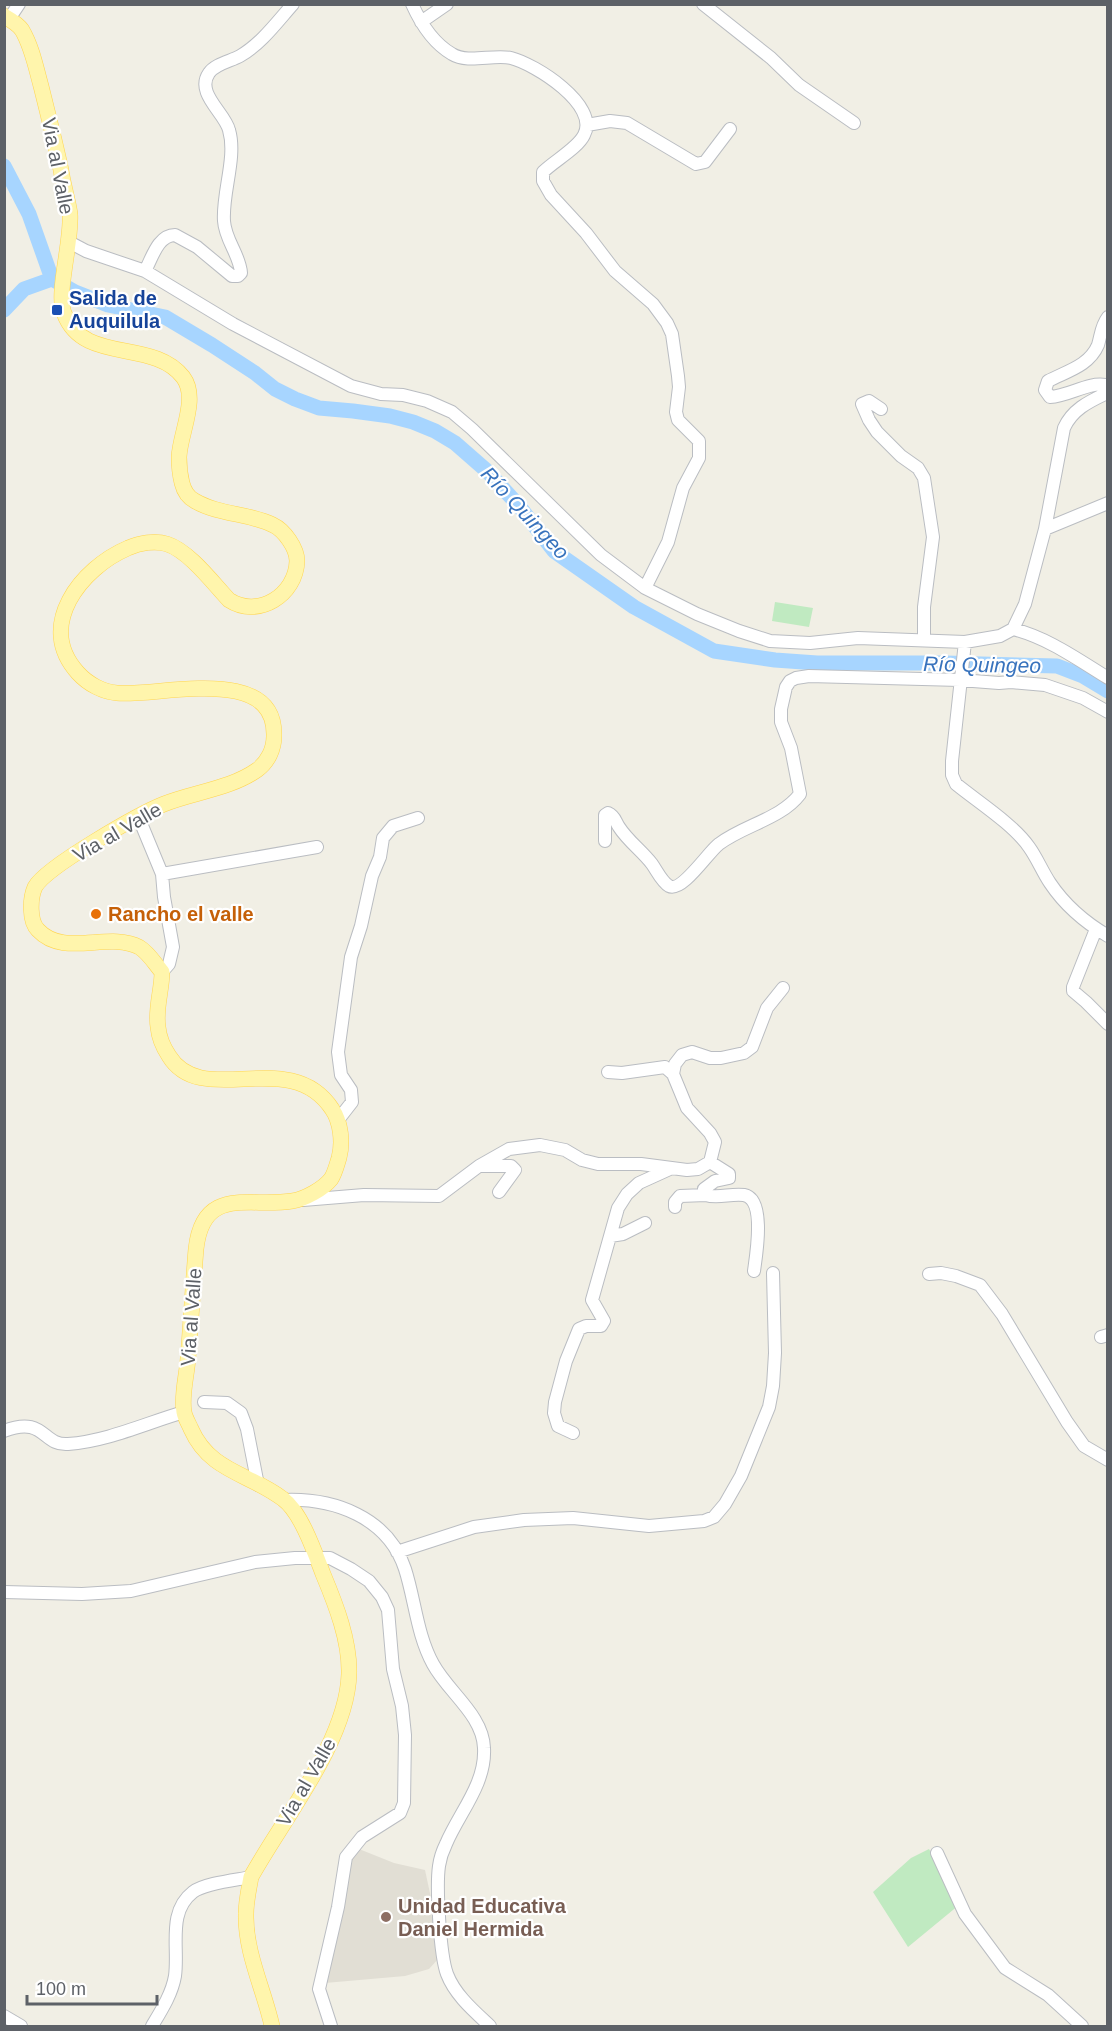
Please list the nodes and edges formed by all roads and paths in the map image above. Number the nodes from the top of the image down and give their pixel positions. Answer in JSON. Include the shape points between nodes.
{"nodes":[{"id":1,"x":19,"y":4,"type":"edge"},
{"id":2,"x":292,"y":4,"type":"edge"},
{"id":3,"x":412,"y":4,"type":"edge"},
{"id":4,"x":447,"y":4,"type":"edge"},
{"id":5,"x":703,"y":4,"type":"edge"},
{"id":6,"x":7,"y":18,"type":"edge"},
{"id":7,"x":421,"y":22,"type":"junction"},
{"id":8,"x":854,"y":123,"type":"dead end"},
{"id":9,"x":587,"y":124,"type":"junction"},
{"id":10,"x":730,"y":129,"type":"dead end"},
{"id":11,"x":68,"y":245,"type":"junction"},
{"id":12,"x":145,"y":271,"type":"junction"},
{"id":13,"x":1107,"y":317,"type":"edge"},
{"id":14,"x":881,"y":409,"type":"dead end"},
{"id":15,"x":1107,"y":503,"type":"edge"},
{"id":16,"x":1045,"y":529,"type":"junction"},
{"id":17,"x":645,"y":588,"type":"junction"},
{"id":18,"x":1013,"y":629,"type":"junction"},
{"id":19,"x":924,"y":639,"type":"junction"},
{"id":20,"x":964,"y":646,"type":"junction"},
{"id":21,"x":960,"y":677,"type":"junction"},
{"id":22,"x":1107,"y":678,"type":"edge"},
{"id":23,"x":1107,"y":712,"type":"edge"},
{"id":24,"x":138,"y":816,"type":"junction"},
{"id":25,"x":418,"y":818,"type":"dead end"},
{"id":26,"x":605,"y":842,"type":"dead end"},
{"id":27,"x":317,"y":847,"type":"dead end"},
{"id":28,"x":162,"y":874,"type":"junction"},
{"id":29,"x":1096,"y":929,"type":"junction"},
{"id":30,"x":1107,"y":936,"type":"edge"},
{"id":31,"x":162,"y":972,"type":"junction"},
{"id":32,"x":783,"y":988,"type":"dead end"},
{"id":33,"x":1107,"y":1024,"type":"edge"},
{"id":34,"x":608,"y":1072,"type":"dead end"},
{"id":35,"x":673,"y":1074,"type":"junction"},
{"id":36,"x":338,"y":1120,"type":"junction"},
{"id":37,"x":710,"y":1162,"type":"junction"},
{"id":38,"x":479,"y":1166,"type":"junction"},
{"id":39,"x":673,"y":1167,"type":"junction"},
{"id":40,"x":499,"y":1192,"type":"dead end"},
{"id":41,"x":706,"y":1195,"type":"junction"},
{"id":42,"x":293,"y":1201,"type":"junction"},
{"id":43,"x":675,"y":1207,"type":"dead end"},
{"id":44,"x":645,"y":1223,"type":"dead end"},
{"id":45,"x":610,"y":1236,"type":"junction"},
{"id":46,"x":754,"y":1271,"type":"dead end"},
{"id":47,"x":773,"y":1273,"type":"dead end"},
{"id":48,"x":929,"y":1274,"type":"dead end"},
{"id":49,"x":204,"y":1402,"type":"dead end"},
{"id":50,"x":184,"y":1412,"type":"junction"},
{"id":51,"x":4,"y":1431,"type":"edge"},
{"id":52,"x":573,"y":1433,"type":"dead end"},
{"id":53,"x":1107,"y":1460,"type":"edge"},
{"id":54,"x":258,"y":1485,"type":"junction"},
{"id":55,"x":284,"y":1500,"type":"junction"},
{"id":56,"x":397,"y":1552,"type":"junction"},
{"id":57,"x":316,"y":1557,"type":"junction"},
{"id":58,"x":4,"y":1592,"type":"edge"},
{"id":59,"x":937,"y":1853,"type":"dead end"},
{"id":60,"x":251,"y":1877,"type":"junction"},
{"id":61,"x":4,"y":2016,"type":"edge"},
{"id":62,"x":21,"y":2026,"type":"edge"},
{"id":63,"x":152,"y":2026,"type":"edge"},
{"id":64,"x":272,"y":2026,"type":"edge"},
{"id":65,"x":331,"y":2026,"type":"edge"},
{"id":66,"x":490,"y":2026,"type":"edge"},
{"id":67,"x":1082,"y":2026,"type":"edge"}],
"edges":[{"from":1,"to":6,"type":"street"},
{"from":2,"to":12,"type":"street","via":[[257,44],[207,75],[209,99],[225,119],[231,138],[224,224],[241,273],[232,276],[175,234],[162,239]]},
{"from":3,"to":7,"type":"street"},
{"from":4,"to":7,"type":"street"},
{"from":5,"to":8,"type":"street","via":[[799,85]]},
{"from":6,"to":11,"type":"main road","name":"Via al Valle","via":[[22,31],[35,61],[70,214]]},
{"from":7,"to":9,"type":"street","via":[[440,46],[455,56],[510,58],[555,81],[568,91]]},
{"from":9,"to":10,"type":"street","via":[[627,123],[696,164],[705,162]]},
{"from":9,"to":17,"type":"street","via":[[583,138],[543,172],[543,181],[615,271],[664,318],[672,334],[677,365],[678,420],[699,441],[699,458],[683,488],[668,542]]},
{"from":11,"to":12,"type":"street"},
{"from":11,"to":24,"type":"main road","name":"Via al Valle","via":[[61,298],[63,311],[75,332],[107,348],[153,357],[183,377],[189,399],[179,458],[185,492],[193,501],[273,524],[287,537],[297,563],[293,579],[278,598],[251,608],[229,600],[184,554],[164,543],[140,543],[121,551],[76,587],[62,621],[63,643],[79,675],[93,685],[118,694],[235,690],[258,700],[274,726],[272,750],[258,769]]},
{"from":12,"to":17,"type":"street","via":[[233,324],[351,386],[404,395],[452,412],[601,555]]},
{"from":13,"to":16,"type":"street","via":[[1089,360],[1046,384],[1050,397],[1096,383],[1107,389],[1106,394],[1086,403],[1068,419],[1064,428]]},
{"from":14,"to":19,"type":"street","via":[[869,401],[862,404],[877,432],[918,468],[929,501],[933,537]]},
{"from":15,"to":16,"type":"street"},
{"from":16,"to":18,"type":"street"},
{"from":17,"to":19,"type":"street","via":[[739,632],[770,641]]},
{"from":18,"to":20,"type":"street"},
{"from":18,"to":22,"type":"street","via":[[1067,651]]},
{"from":19,"to":20,"type":"street"},
{"from":20,"to":21,"type":"street"},
{"from":21,"to":23,"type":"street","via":[[1046,685],[1083,698]]},
{"from":21,"to":26,"type":"street","via":[[809,676],[790,681],[781,722],[791,748],[800,794],[781,810],[719,843],[680,885],[668,885],[608,813],[604,815]]},
{"from":21,"to":29,"type":"street","via":[[952,768],[956,784],[1018,834],[1051,885]]},
{"from":24,"to":28,"type":"street"},
{"from":24,"to":31,"type":"main road","name":"Via al Valle","via":[[44,877],[33,896],[32,916],[38,931],[63,942],[136,946]]},
{"from":25,"to":36,"type":"street","via":[[393,826],[383,838],[372,876],[351,957],[338,1052],[341,1075],[351,1090],[352,1102]]},
{"from":27,"to":28,"type":"street"},
{"from":28,"to":31,"type":"street","via":[[173,947],[169,964]]},
{"from":29,"to":30,"type":"street"},
{"from":29,"to":33,"type":"street","via":[[1073,991]]},
{"from":31,"to":36,"type":"main road","via":[[157,1024],[164,1048],[176,1067],[212,1080],[291,1080],[313,1090]]},
{"from":32,"to":35,"type":"street","via":[[767,1008],[752,1047],[722,1058],[692,1052],[682,1055]]},
{"from":34,"to":35,"type":"street","via":[[665,1067]]},
{"from":35,"to":37,"type":"street","via":[[687,1108],[715,1142]]},
{"from":36,"to":42,"type":"main road","name":"Via al Valle","via":[[340,1153],[332,1178]]},
{"from":37,"to":39,"type":"street","via":[[698,1169]]},
{"from":37,"to":41,"type":"street","via":[[729,1173],[729,1178],[709,1184],[704,1189]]},
{"from":38,"to":39,"type":"street","via":[[509,1149],[540,1145],[565,1150],[598,1164]]},
{"from":38,"to":40,"type":"street","via":[[514,1168]]},
{"from":38,"to":42,"type":"street","via":[[439,1196],[364,1195]]},
{"from":39,"to":45,"type":"street","via":[[639,1183],[627,1194],[618,1208]]},
{"from":41,"to":43,"type":"street","via":[[680,1196]]},
{"from":41,"to":46,"type":"street","via":[[750,1198],[759,1223]]},
{"from":42,"to":50,"type":"main road","name":"Via al Valle","via":[[228,1204],[214,1212],[200,1229]]},
{"from":44,"to":45,"type":"street"},
{"from":45,"to":52,"type":"street","via":[[592,1300],[604,1321],[601,1326],[579,1329],[555,1402],[558,1426]]},
{"from":47,"to":56,"type":"street","via":[[775,1353],[769,1407],[741,1476],[714,1516],[704,1521],[650,1526],[573,1518],[524,1520],[474,1527]]},
{"from":48,"to":53,"type":"street","via":[[956,1276],[980,1285],[1078,1438]]},
{"from":49,"to":54,"type":"street","via":[[227,1403],[241,1413]]},
{"from":50,"to":51,"type":"street","via":[[118,1434],[68,1444],[54,1441],[29,1426]]},
{"from":50,"to":54,"type":"main road","name":"Via al Valle","via":[[207,1454]]},
{"from":54,"to":55,"type":"main road","name":"Via al Valle"},
{"from":55,"to":56,"type":"street","via":[[318,1500],[349,1510],[376,1525]]},
{"from":55,"to":57,"type":"main road","name":"Via al Valle","via":[[304,1528]]},
{"from":56,"to":66,"type":"street","via":[[431,1661],[482,1735],[483,1768],[445,1845],[438,1885],[443,1958],[448,1975],[466,2003]]},
{"from":57,"to":58,"type":"street","via":[[255,1562],[131,1591]]},
{"from":57,"to":60,"type":"main road","name":"Via al Valle","via":[[347,1651],[348,1684],[340,1720],[327,1751]]},
{"from":57,"to":65,"type":"street","via":[[330,1558],[369,1581],[388,1610],[406,1754],[400,1813],[362,1837],[346,1857],[319,1989]]},
{"from":59,"to":67,"type":"street","via":[[965,1914],[1005,1968],[1048,1995]]},
{"from":60,"to":63,"type":"street","via":[[194,1890],[183,1902],[177,1915],[175,1977]]},
{"from":60,"to":64,"type":"main road","via":[[246,1927]]},
{"from":61,"to":62,"type":"street"}]}
